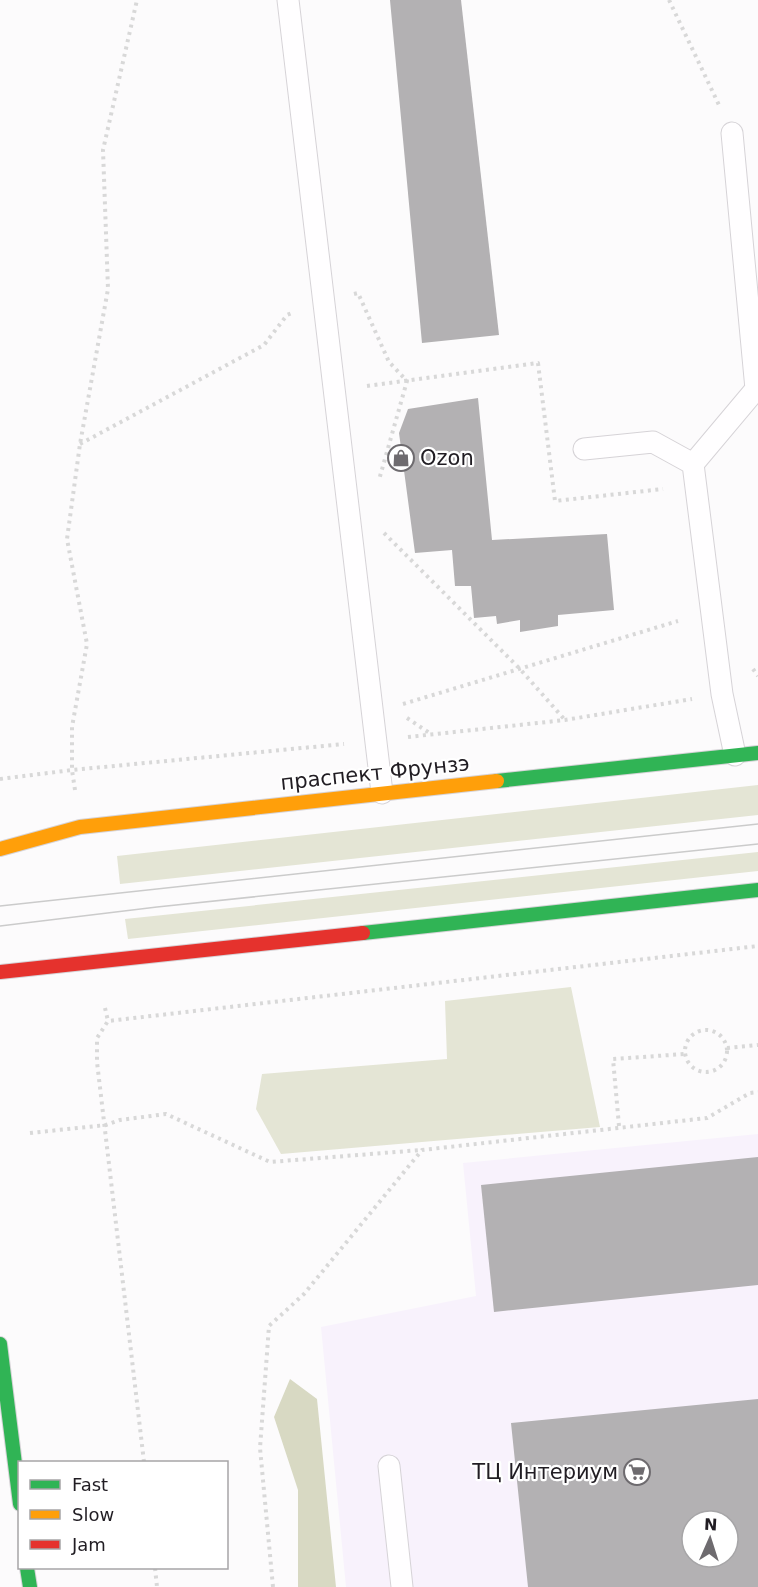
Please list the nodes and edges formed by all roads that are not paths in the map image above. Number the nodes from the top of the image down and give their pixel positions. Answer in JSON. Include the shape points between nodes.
{"nodes":[{"id":1,"x":288,"y":0,"type":"edge"},
{"id":2,"x":732,"y":133,"type":"road end"},
{"id":3,"x":584,"y":449,"type":"dead end"},
{"id":4,"x":693,"y":464,"type":"junction"},
{"id":5,"x":758,"y":753,"type":"edge"},
{"id":6,"x":735,"y":755,"type":"junction"},
{"id":7,"x":382,"y":793,"type":"junction"},
{"id":8,"x":0,"y":849,"type":"edge"},
{"id":9,"x":758,"y":890,"type":"edge"},
{"id":10,"x":0,"y":972,"type":"edge"},
{"id":11,"x":0,"y":1344,"type":"edge"},
{"id":12,"x":389,"y":1466,"type":"dead end"},
{"id":13,"x":18,"y":1488,"type":"edge"},
{"id":14,"x":27,"y":1569,"type":"edge"},
{"id":15,"x":30,"y":1587,"type":"edge"},
{"id":16,"x":402,"y":1587,"type":"edge"}],
"edges":[{"from":1,"to":7,"type":"lane"},
{"from":2,"to":4,"type":"lane","via":[[756,389]]},
{"from":3,"to":4,"type":"lane","via":[[653,442]]},
{"from":4,"to":6,"type":"lane","via":[[722,694]]},
{"from":5,"to":6,"type":"main road","name":"праспект Фрунзэ"},
{"from":6,"to":7,"type":"main road","name":"праспект Фрунзэ"},
{"from":7,"to":8,"type":"main road","name":"праспект Фрунзэ","via":[[80,827]]},
{"from":9,"to":10,"type":"main road"},
{"from":11,"to":13,"type":"main road"},
{"from":12,"to":16,"type":"lane"},
{"from":14,"to":15,"type":"main road"}]}
